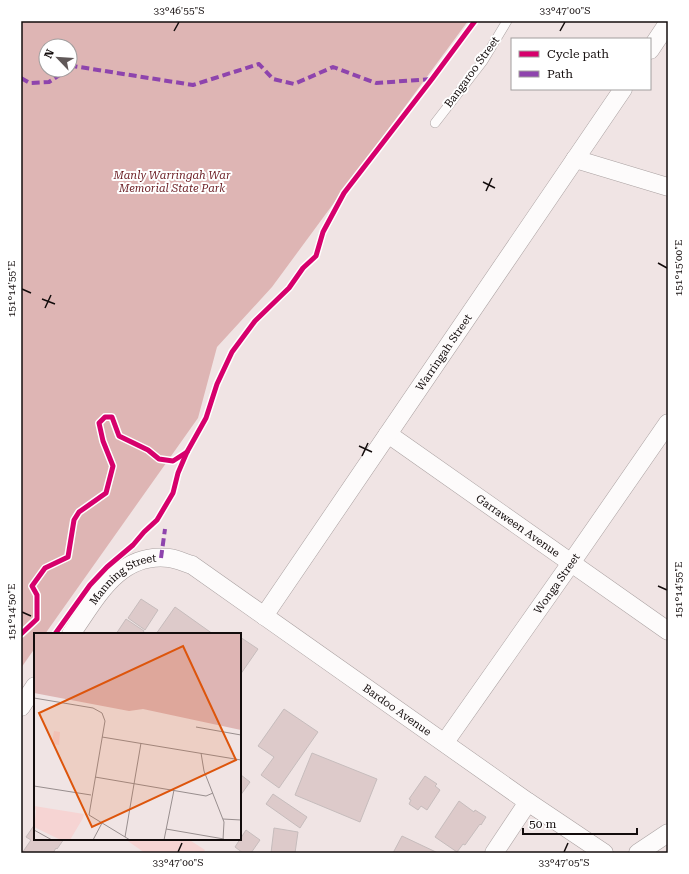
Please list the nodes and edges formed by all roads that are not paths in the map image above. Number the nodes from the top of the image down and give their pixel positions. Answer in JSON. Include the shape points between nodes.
{"nodes":[{"id":1,"x":508,"y":21,"type":"edge"},
{"id":2,"x":668,"y":23,"type":"edge"},
{"id":3,"x":651,"y":48,"type":"edge"},
{"id":4,"x":622,"y":90,"type":"edge"},
{"id":5,"x":435,"y":123,"type":"dead end"},
{"id":6,"x":575,"y":159,"type":"junction"},
{"id":7,"x":668,"y":187,"type":"edge"},
{"id":8,"x":668,"y":423,"type":"edge"},
{"id":9,"x":388,"y":434,"type":"junction"},
{"id":10,"x":571,"y":563,"type":"junction"},
{"id":11,"x":192,"y":565,"type":"joint"},
{"id":12,"x":264,"y":616,"type":"junction"},
{"id":13,"x":668,"y":631,"type":"edge"},
{"id":14,"x":72,"y":633,"type":"edge"},
{"id":15,"x":34,"y":687,"type":"edge"},
{"id":16,"x":21,"y":706,"type":"edge"},
{"id":17,"x":445,"y":742,"type":"junction"},
{"id":18,"x":528,"y":802,"type":"junction"},
{"id":19,"x":668,"y":833,"type":"edge"},
{"id":20,"x":494,"y":853,"type":"edge"},
{"id":21,"x":604,"y":853,"type":"edge"},
{"id":22,"x":638,"y":853,"type":"edge"}],
"edges":[{"from":1,"to":5,"type":"lane","name":"Bangaroo Street","via":[[483,61]]},
{"from":2,"to":3,"type":"street"},
{"from":4,"to":6,"type":"street","name":"Warringah Street"},
{"from":6,"to":7,"type":"street"},
{"from":6,"to":9,"type":"street","name":"Warringah Street"},
{"from":8,"to":10,"type":"street","name":"Wonga Street"},
{"from":9,"to":10,"type":"street","name":"Garraween Avenue"},
{"from":9,"to":12,"type":"street","name":"Warringah Street"},
{"from":10,"to":13,"type":"street","name":"Garraween Avenue"},
{"from":10,"to":17,"type":"street","name":"Wonga Street"},
{"from":11,"to":12,"type":"street","name":"Bardoo Avenue"},
{"from":11,"to":14,"type":"street","name":"Manning Street","via":[[170,558],[146,559],[116,573]]},
{"from":12,"to":17,"type":"street","name":"Bardoo Avenue"},
{"from":15,"to":16,"type":"street"},
{"from":17,"to":18,"type":"street","name":"Bardoo Avenue"},
{"from":18,"to":20,"type":"street"},
{"from":18,"to":21,"type":"street","name":"Bardoo Avenue"},
{"from":19,"to":22,"type":"street"}]}
